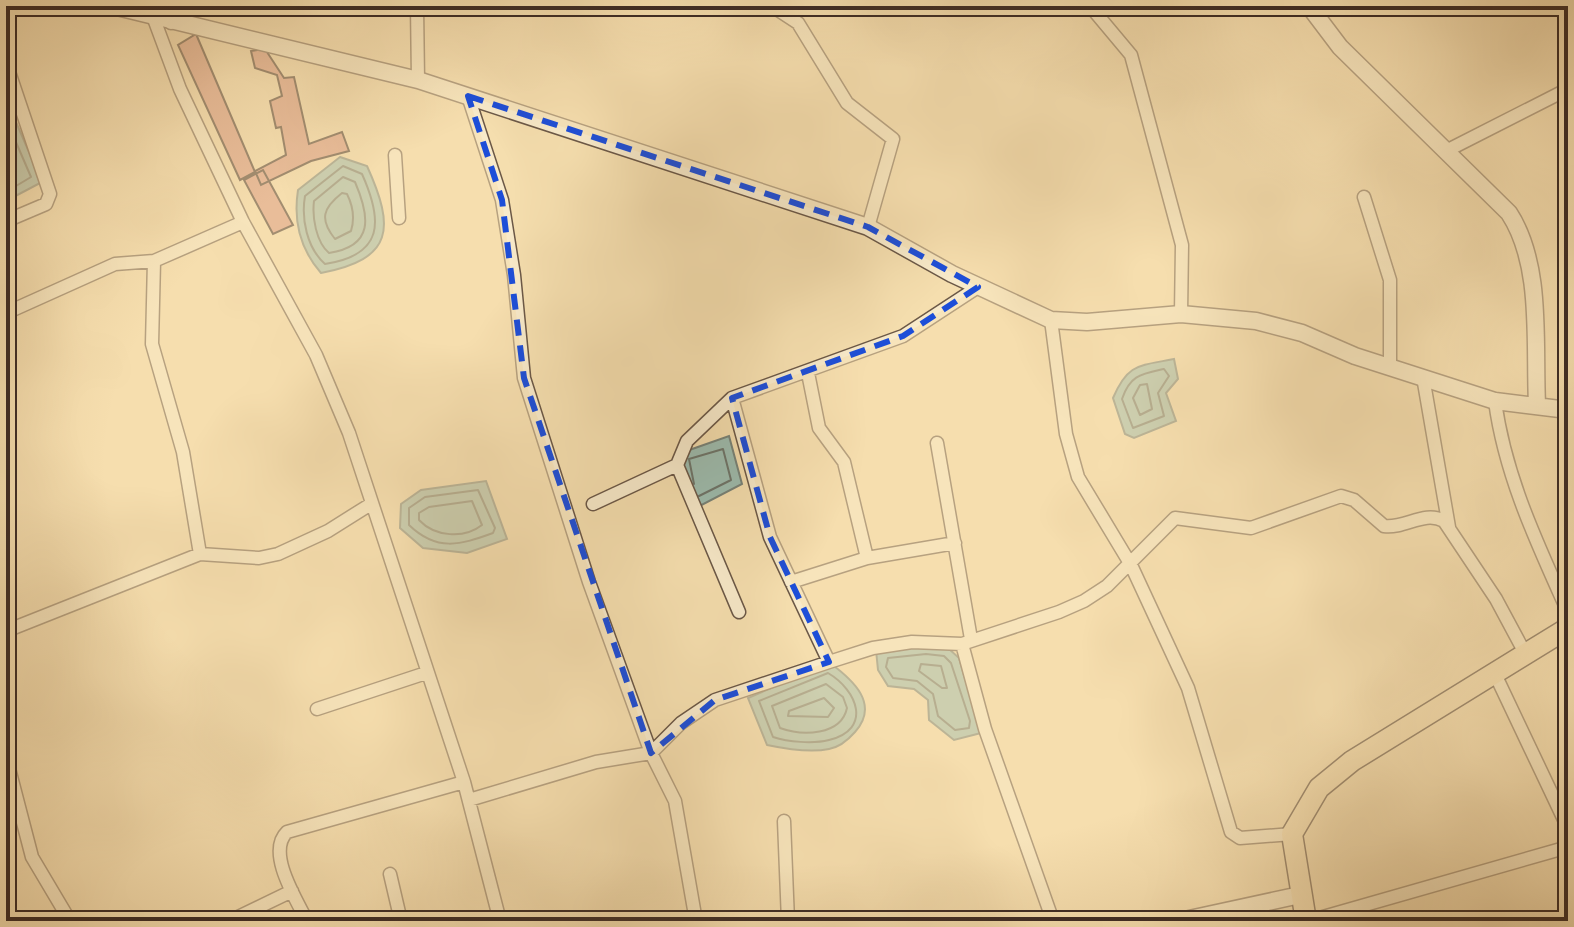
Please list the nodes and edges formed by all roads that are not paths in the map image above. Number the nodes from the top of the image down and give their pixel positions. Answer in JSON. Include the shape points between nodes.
{"nodes":[{"id":1,"x":113,"y":6,"type":"edge"},
{"id":2,"x":417,"y":6,"type":"edge"},
{"id":3,"x":772,"y":6,"type":"edge"},
{"id":4,"x":1090,"y":6,"type":"edge"},
{"id":5,"x":1309,"y":6,"type":"edge"},
{"id":6,"x":1563,"y":6,"type":"edge"},
{"id":7,"x":1568,"y":12,"type":"edge"},
{"id":8,"x":171,"y":14,"type":"edge"},
{"id":9,"x":154,"y":19,"type":"junction"},
{"id":10,"x":6,"y":63,"type":"edge"},
{"id":11,"x":418,"y":80,"type":"junction"},
{"id":12,"x":1568,"y":89,"type":"edge"},
{"id":13,"x":468,"y":96,"type":"junction"},
{"id":14,"x":1446,"y":151,"type":"junction"},
{"id":15,"x":395,"y":155,"type":"dead end"},
{"id":16,"x":1364,"y":197,"type":"dead end"},
{"id":17,"x":399,"y":218,"type":"dead end"},
{"id":18,"x":6,"y":221,"type":"edge"},
{"id":19,"x":243,"y":222,"type":"junction"},
{"id":20,"x":868,"y":227,"type":"junction"},
{"id":21,"x":154,"y":261,"type":"junction"},
{"id":22,"x":978,"y":287,"type":"junction"},
{"id":23,"x":6,"y":313,"type":"edge"},
{"id":24,"x":1181,"y":314,"type":"junction"},
{"id":25,"x":1051,"y":320,"type":"junction"},
{"id":26,"x":1390,"y":367,"type":"junction"},
{"id":27,"x":808,"y":373,"type":"junction"},
{"id":28,"x":1423,"y":377,"type":"junction"},
{"id":29,"x":732,"y":398,"type":"junction"},
{"id":30,"x":1495,"y":401,"type":"junction"},
{"id":31,"x":1537,"y":404,"type":"junction"},
{"id":32,"x":1568,"y":410,"type":"edge"},
{"id":33,"x":937,"y":443,"type":"dead end"},
{"id":34,"x":677,"y":465,"type":"junction"},
{"id":35,"x":371,"y":504,"type":"junction"},
{"id":36,"x":593,"y":504,"type":"dead end"},
{"id":37,"x":1449,"y":527,"type":"junction"},
{"id":38,"x":955,"y":543,"type":"junction"},
{"id":39,"x":200,"y":554,"type":"junction"},
{"id":40,"x":867,"y":558,"type":"junction"},
{"id":41,"x":1131,"y":565,"type":"junction"},
{"id":42,"x":791,"y":582,"type":"junction"},
{"id":43,"x":739,"y":612,"type":"dead end"},
{"id":44,"x":1568,"y":612,"type":"edge"},
{"id":45,"x":1568,"y":628,"type":"edge"},
{"id":46,"x":6,"y":631,"type":"edge"},
{"id":47,"x":966,"y":641,"type":"junction"},
{"id":48,"x":1526,"y":655,"type":"junction"},
{"id":49,"x":829,"y":662,"type":"junction"},
{"id":50,"x":426,"y":673,"type":"junction"},
{"id":51,"x":1495,"y":674,"type":"junction"},
{"id":52,"x":317,"y":709,"type":"dead end"},
{"id":53,"x":651,"y":753,"type":"junction"},
{"id":54,"x":6,"y":757,"type":"edge"},
{"id":55,"x":464,"y":782,"type":"junction"},
{"id":56,"x":469,"y":800,"type":"junction"},
{"id":57,"x":784,"y":821,"type":"dead end"},
{"id":58,"x":1568,"y":828,"type":"edge"},
{"id":59,"x":1292,"y":834,"type":"junction"},
{"id":60,"x":1568,"y":847,"type":"edge"},
{"id":61,"x":390,"y":874,"type":"dead end"},
{"id":62,"x":292,"y":891,"type":"junction"},
{"id":63,"x":1300,"y":895,"type":"junction"},
{"id":64,"x":70,"y":921,"type":"edge"},
{"id":65,"x":230,"y":921,"type":"edge"},
{"id":66,"x":307,"y":921,"type":"edge"},
{"id":67,"x":401,"y":921,"type":"edge"},
{"id":68,"x":500,"y":921,"type":"edge"},
{"id":69,"x":696,"y":921,"type":"edge"},
{"id":70,"x":788,"y":921,"type":"edge"},
{"id":71,"x":1053,"y":921,"type":"edge"},
{"id":72,"x":1180,"y":921,"type":"edge"},
{"id":73,"x":1308,"y":921,"type":"edge"}],
"edges":[{"from":1,"to":9,"type":"street"},
{"from":2,"to":11,"type":"street"},
{"from":3,"to":20,"type":"street","via":[[798,23],[847,103],[893,139]]},
{"from":4,"to":24,"type":"street","via":[[1131,55],[1182,245]]},
{"from":5,"to":14,"type":"street","via":[[1340,47]]},
{"from":6,"to":7,"type":"street"},
{"from":8,"to":9,"type":"street"},
{"from":8,"to":11,"type":"street"},
{"from":9,"to":19,"type":"street","via":[[180,89]]},
{"from":10,"to":18,"type":"street","via":[[50,194],[46,204]]},
{"from":11,"to":13,"type":"street"},
{"from":12,"to":14,"type":"street"},
{"from":13,"to":20,"type":"street"},
{"from":13,"to":53,"type":"street","via":[[502,200],[524,378]]},
{"from":14,"to":31,"type":"street","via":[[1509,213],[1520,231],[1530,275]]},
{"from":15,"to":17,"type":"street"},
{"from":16,"to":26,"type":"street","via":[[1390,280]]},
{"from":19,"to":21,"type":"street"},
{"from":19,"to":35,"type":"street","via":[[316,355]]},
{"from":20,"to":22,"type":"street"},
{"from":21,"to":23,"type":"street","via":[[115,264]]},
{"from":21,"to":39,"type":"street","via":[[152,344],[183,452]]},
{"from":22,"to":25,"type":"street"},
{"from":22,"to":27,"type":"street","via":[[903,336]]},
{"from":24,"to":25,"type":"street"},
{"from":24,"to":26,"type":"street","via":[[1256,321]]},
{"from":25,"to":41,"type":"street","via":[[1066,434],[1078,477]]},
{"from":26,"to":28,"type":"street"},
{"from":27,"to":29,"type":"street"},
{"from":27,"to":40,"type":"street","via":[[819,428],[844,462]]},
{"from":28,"to":30,"type":"street"},
{"from":28,"to":37,"type":"street"},
{"from":29,"to":34,"type":"street","via":[[687,441]]},
{"from":29,"to":42,"type":"street","via":[[770,537]]},
{"from":30,"to":31,"type":"street"},
{"from":30,"to":44,"type":"street","via":[[1500,443],[1513,483]]},
{"from":31,"to":32,"type":"street"},
{"from":33,"to":38,"type":"street"},
{"from":34,"to":36,"type":"street"},
{"from":34,"to":43,"type":"street"},
{"from":35,"to":39,"type":"street","via":[[278,554]]},
{"from":35,"to":50,"type":"street"},
{"from":37,"to":41,"type":"street","via":[[1432,516],[1384,526],[1354,500],[1331,496],[1251,528],[1175,518]]},
{"from":37,"to":48,"type":"street"},
{"from":38,"to":40,"type":"street"},
{"from":38,"to":47,"type":"street"},
{"from":39,"to":46,"type":"street"},
{"from":40,"to":42,"type":"street"},
{"from":41,"to":47,"type":"street","via":[[1084,601]]},
{"from":41,"to":59,"type":"street","via":[[1188,688],[1231,832],[1240,838]]},
{"from":42,"to":49,"type":"street"},
{"from":45,"to":48,"type":"main road"},
{"from":47,"to":49,"type":"street","via":[[912,642]]},
{"from":47,"to":71,"type":"street","via":[[985,729]]},
{"from":48,"to":51,"type":"main road"},
{"from":49,"to":53,"type":"street","via":[[715,700]]},
{"from":50,"to":52,"type":"street"},
{"from":50,"to":55,"type":"street"},
{"from":51,"to":58,"type":"street"},
{"from":51,"to":59,"type":"main road","via":[[1352,761],[1319,788]]},
{"from":53,"to":56,"type":"street","via":[[596,762]]},
{"from":53,"to":69,"type":"street","via":[[680,820]]},
{"from":54,"to":64,"type":"street","via":[[32,857]]},
{"from":55,"to":56,"type":"street"},
{"from":55,"to":62,"type":"street","via":[[287,832],[279,853]]},
{"from":56,"to":68,"type":"street"},
{"from":57,"to":70,"type":"street"},
{"from":59,"to":63,"type":"main road"},
{"from":60,"to":73,"type":"street"},
{"from":61,"to":67,"type":"street"},
{"from":62,"to":65,"type":"street"},
{"from":62,"to":66,"type":"street"},
{"from":63,"to":72,"type":"street"},
{"from":63,"to":73,"type":"main road"}]}
